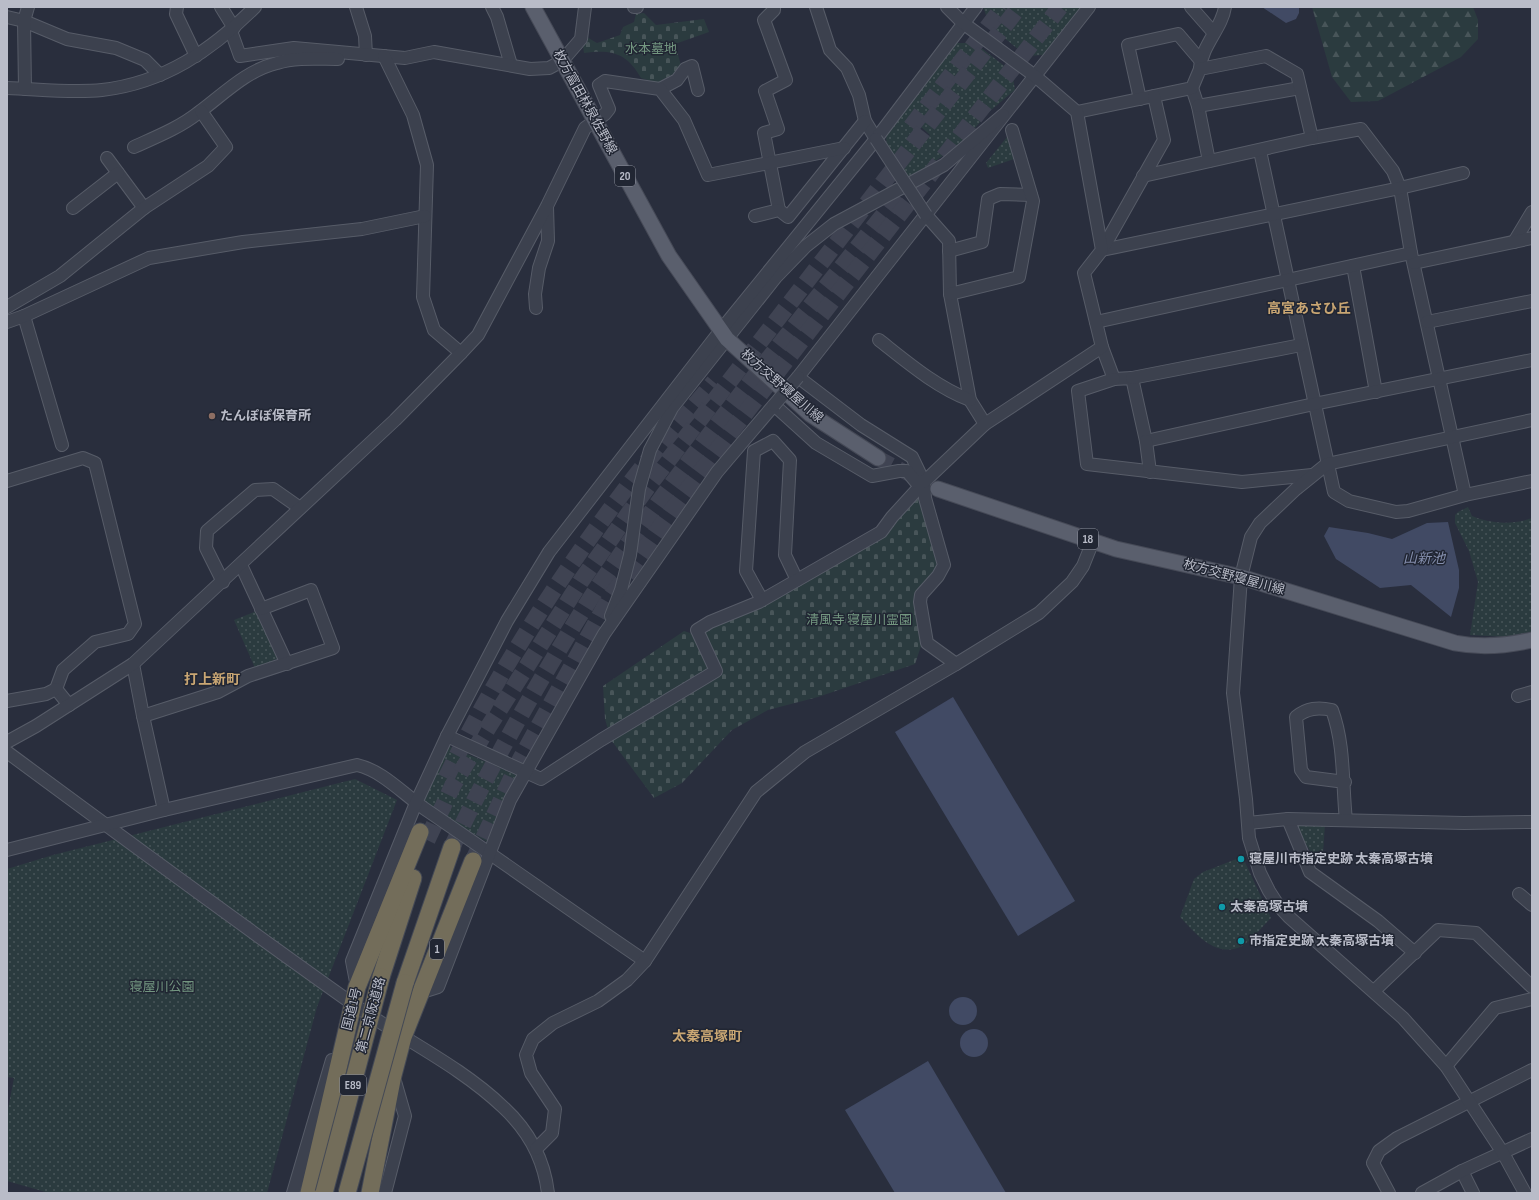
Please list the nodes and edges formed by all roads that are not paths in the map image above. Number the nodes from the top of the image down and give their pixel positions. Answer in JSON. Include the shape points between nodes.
{"nodes":[{"id":1,"x":28,"y":7,"type":"edge"},
{"id":2,"x":177,"y":7,"type":"edge"},
{"id":3,"x":221,"y":7,"type":"edge"},
{"id":4,"x":255,"y":7,"type":"edge"},
{"id":5,"x":356,"y":7,"type":"edge"},
{"id":6,"x":492,"y":7,"type":"edge"},
{"id":7,"x":533,"y":7,"type":"edge"},
{"id":8,"x":585,"y":7,"type":"edge"},
{"id":9,"x":634,"y":7,"type":"edge"},
{"id":10,"x":637,"y":7,"type":"edge"},
{"id":11,"x":774,"y":7,"type":"edge"},
{"id":12,"x":816,"y":7,"type":"edge"},
{"id":13,"x":947,"y":7,"type":"edge"},
{"id":14,"x":976,"y":7,"type":"edge"},
{"id":15,"x":1089,"y":7,"type":"edge"},
{"id":16,"x":1191,"y":7,"type":"edge"},
{"id":17,"x":1225,"y":7,"type":"edge"},
{"id":18,"x":7,"y":17,"type":"edge"},
{"id":19,"x":24,"y":21,"type":"junction"},
{"id":20,"x":963,"y":23,"type":"junction"},
{"id":21,"x":232,"y":30,"type":"junction"},
{"id":22,"x":1213,"y":32,"type":"junction"},
{"id":23,"x":364,"y":55,"type":"junction"},
{"id":24,"x":196,"y":56,"type":"junction"},
{"id":25,"x":384,"y":56,"type":"junction"},
{"id":26,"x":562,"y":61,"type":"junction"},
{"id":27,"x":511,"y":65,"type":"junction"},
{"id":28,"x":1201,"y":65,"type":"junction"},
{"id":29,"x":160,"y":75,"type":"junction"},
{"id":30,"x":1035,"y":76,"type":"junction"},
{"id":31,"x":7,"y":88,"type":"edge"},
{"id":32,"x":1192,"y":88,"type":"junction"},
{"id":33,"x":1300,"y":88,"type":"junction"},
{"id":34,"x":25,"y":89,"type":"junction"},
{"id":35,"x":660,"y":89,"type":"junction"},
{"id":36,"x":698,"y":90,"type":"dead end"},
{"id":37,"x":1154,"y":96,"type":"junction"},
{"id":38,"x":1140,"y":99,"type":"junction"},
{"id":39,"x":1198,"y":106,"type":"junction"},
{"id":40,"x":201,"y":111,"type":"junction"},
{"id":41,"x":1077,"y":112,"type":"junction"},
{"id":42,"x":1003,"y":115,"type":"junction"},
{"id":43,"x":595,"y":120,"type":"junction"},
{"id":44,"x":865,"y":121,"type":"junction"},
{"id":45,"x":1012,"y":130,"type":"dead end"},
{"id":46,"x":1312,"y":138,"type":"junction"},
{"id":47,"x":876,"y":139,"type":"junction"},
{"id":48,"x":134,"y":147,"type":"dead end"},
{"id":49,"x":844,"y":148,"type":"junction"},
{"id":50,"x":1260,"y":151,"type":"junction"},
{"id":51,"x":107,"y":158,"type":"dead end"},
{"id":52,"x":1209,"y":161,"type":"junction"},
{"id":53,"x":770,"y":162,"type":"junction"},
{"id":54,"x":118,"y":173,"type":"junction"},
{"id":55,"x":1464,"y":173,"type":"dead end"},
{"id":56,"x":1143,"y":176,"type":"junction"},
{"id":57,"x":1400,"y":188,"type":"junction"},
{"id":58,"x":1031,"y":195,"type":"junction"},
{"id":59,"x":547,"y":206,"type":"junction"},
{"id":60,"x":73,"y":208,"type":"dead end"},
{"id":61,"x":144,"y":208,"type":"junction"},
{"id":62,"x":779,"y":210,"type":"junction"},
{"id":63,"x":1532,"y":212,"type":"edge"},
{"id":64,"x":926,"y":215,"type":"junction"},
{"id":65,"x":1274,"y":215,"type":"junction"},
{"id":66,"x":425,"y":216,"type":"junction"},
{"id":67,"x":755,"y":216,"type":"dead end"},
{"id":68,"x":1532,"y":238,"type":"edge"},
{"id":69,"x":1514,"y":242,"type":"junction"},
{"id":70,"x":1102,"y":250,"type":"junction"},
{"id":71,"x":950,"y":251,"type":"junction"},
{"id":72,"x":1412,"y":258,"type":"junction"},
{"id":73,"x":1353,"y":266,"type":"junction"},
{"id":74,"x":1289,"y":279,"type":"junction"},
{"id":75,"x":950,"y":294,"type":"junction"},
{"id":76,"x":1532,"y":302,"type":"edge"},
{"id":77,"x":7,"y":307,"type":"edge"},
{"id":78,"x":536,"y":308,"type":"dead end"},
{"id":79,"x":24,"y":316,"type":"junction"},
{"id":80,"x":7,"y":322,"type":"edge"},
{"id":81,"x":1096,"y":322,"type":"junction"},
{"id":82,"x":1428,"y":322,"type":"junction"},
{"id":83,"x":724,"y":334,"type":"junction"},
{"id":84,"x":879,"y":340,"type":"dead end"},
{"id":85,"x":1301,"y":345,"type":"junction"},
{"id":86,"x":1102,"y":347,"type":"junction"},
{"id":87,"x":461,"y":353,"type":"junction"},
{"id":88,"x":1532,"y":360,"type":"edge"},
{"id":89,"x":798,"y":377,"type":"junction"},
{"id":90,"x":1132,"y":378,"type":"junction"},
{"id":91,"x":1114,"y":380,"type":"junction"},
{"id":92,"x":1439,"y":380,"type":"junction"},
{"id":93,"x":1376,"y":392,"type":"junction"},
{"id":94,"x":970,"y":400,"type":"junction"},
{"id":95,"x":1314,"y":404,"type":"junction"},
{"id":96,"x":774,"y":405,"type":"junction"},
{"id":97,"x":1532,"y":420,"type":"edge"},
{"id":98,"x":985,"y":424,"type":"junction"},
{"id":99,"x":1453,"y":436,"type":"junction"},
{"id":100,"x":1146,"y":441,"type":"junction"},
{"id":101,"x":62,"y":445,"type":"dead end"},
{"id":102,"x":878,"y":458,"type":"tunnel mouth"},
{"id":103,"x":1327,"y":464,"type":"junction"},
{"id":104,"x":1150,"y":472,"type":"junction"},
{"id":105,"x":1312,"y":475,"type":"junction"},
{"id":106,"x":7,"y":481,"type":"edge"},
{"id":107,"x":1532,"y":481,"type":"edge"},
{"id":108,"x":924,"y":482,"type":"junction"},
{"id":109,"x":938,"y":489,"type":"tunnel mouth"},
{"id":110,"x":1465,"y":495,"type":"junction"},
{"id":111,"x":300,"y":508,"type":"junction"},
{"id":112,"x":1093,"y":541,"type":"junction"},
{"id":113,"x":241,"y":565,"type":"junction"},
{"id":114,"x":1240,"y":577,"type":"junction"},
{"id":115,"x":797,"y":580,"type":"junction"},
{"id":116,"x":223,"y":582,"type":"junction"},
{"id":117,"x":762,"y":600,"type":"junction"},
{"id":118,"x":261,"y":609,"type":"junction"},
{"id":119,"x":604,"y":634,"type":"junction"},
{"id":120,"x":1532,"y":640,"type":"edge"},
{"id":121,"x":133,"y":664,"type":"junction"},
{"id":122,"x":287,"y":664,"type":"junction"},
{"id":123,"x":956,"y":664,"type":"junction"},
{"id":124,"x":56,"y":689,"type":"junction"},
{"id":125,"x":1532,"y":692,"type":"edge"},
{"id":126,"x":1518,"y":696,"type":"dead end"},
{"id":127,"x":7,"y":701,"type":"edge"},
{"id":128,"x":69,"y":705,"type":"junction"},
{"id":129,"x":143,"y":716,"type":"junction"},
{"id":130,"x":447,"y":736,"type":"junction"},
{"id":131,"x":7,"y":742,"type":"edge"},
{"id":132,"x":7,"y":752,"type":"edge"},
{"id":133,"x":527,"y":771,"type":"junction"},
{"id":134,"x":1345,"y":782,"type":"junction"},
{"id":135,"x":416,"y":803,"type":"junction"},
{"id":136,"x":164,"y":810,"type":"junction"},
{"id":137,"x":1288,"y":819,"type":"junction"},
{"id":138,"x":1346,"y":820,"type":"junction"},
{"id":139,"x":1532,"y":822,"type":"edge"},
{"id":140,"x":1248,"y":823,"type":"junction"},
{"id":141,"x":106,"y":825,"type":"junction"},
{"id":142,"x":424,"y":836,"type":"joint"},
{"id":143,"x":452,"y":847,"type":"tunnel mouth"},
{"id":144,"x":7,"y":850,"type":"edge"},
{"id":145,"x":489,"y":852,"type":"junction"},
{"id":146,"x":473,"y":861,"type":"tunnel mouth"},
{"id":147,"x":1519,"y":894,"type":"dead end"},
{"id":148,"x":1532,"y":905,"type":"edge"},
{"id":149,"x":1415,"y":953,"type":"junction"},
{"id":150,"x":645,"y":961,"type":"junction"},
{"id":151,"x":357,"y":987,"type":"junction"},
{"id":152,"x":1532,"y":987,"type":"edge"},
{"id":153,"x":1374,"y":991,"type":"junction"},
{"id":154,"x":419,"y":993,"type":"junction"},
{"id":155,"x":1532,"y":999,"type":"edge"},
{"id":156,"x":352,"y":1004,"type":"junction"},
{"id":157,"x":403,"y":1037,"type":"junction"},
{"id":158,"x":345,"y":1039,"type":"junction"},
{"id":159,"x":1446,"y":1066,"type":"junction"},
{"id":160,"x":1532,"y":1070,"type":"edge"},
{"id":161,"x":393,"y":1075,"type":"junction"},
{"id":162,"x":1471,"y":1102,"type":"junction"},
{"id":163,"x":1532,"y":1139,"type":"edge"},
{"id":164,"x":536,"y":1149,"type":"junction"},
{"id":165,"x":1503,"y":1153,"type":"junction"},
{"id":166,"x":1462,"y":1171,"type":"junction"},
{"id":167,"x":293,"y":1193,"type":"edge"},
{"id":168,"x":309,"y":1193,"type":"edge"},
{"id":169,"x":324,"y":1193,"type":"edge"},
{"id":170,"x":347,"y":1193,"type":"edge"},
{"id":171,"x":370,"y":1193,"type":"edge"},
{"id":172,"x":385,"y":1193,"type":"edge"},
{"id":173,"x":548,"y":1193,"type":"edge"},
{"id":174,"x":1389,"y":1193,"type":"edge"},
{"id":175,"x":1422,"y":1193,"type":"edge"},
{"id":176,"x":1473,"y":1193,"type":"edge"},
{"id":177,"x":1525,"y":1193,"type":"edge"}],
"edges":[{"from":1,"to":19,"type":"street"},
{"from":2,"to":24,"type":"street","via":[[176,14]]},
{"from":3,"to":21,"type":"street"},
{"from":4,"to":21,"type":"street"},
{"from":5,"to":23,"type":"street","via":[[365,36]]},
{"from":6,"to":27,"type":"street"},
{"from":7,"to":26,"type":"main road","name":"枚方富田林泉佐野線","number":"20"},
{"from":8,"to":26,"type":"street","via":[[581,39]]},
{"from":9,"to":10,"type":"street"},
{"from":11,"to":53,"type":"street","via":[[764,20],[786,80],[765,91],[778,129],[764,133]]},
{"from":12,"to":44,"type":"street","via":[[830,50],[847,68],[859,95]]},
{"from":13,"to":20,"type":"street"},
{"from":14,"to":20,"type":"street"},
{"from":15,"to":30,"type":"street"},
{"from":16,"to":22,"type":"street"},
{"from":17,"to":22,"type":"street","via":[[1223,18]]},
{"from":18,"to":19,"type":"street"},
{"from":19,"to":29,"type":"street","via":[[67,39],[116,48],[145,60]]},
{"from":19,"to":34,"type":"street"},
{"from":20,"to":30,"type":"street"},
{"from":20,"to":47,"type":"street"},
{"from":21,"to":23,"type":"street","via":[[240,56],[294,48]]},
{"from":21,"to":24,"type":"street"},
{"from":22,"to":28,"type":"street"},
{"from":23,"to":25,"type":"street"},
{"from":23,"to":40,"type":"street","via":[[346,59],[298,59],[277,62],[257,70],[233,85]]},
{"from":24,"to":29,"type":"street"},
{"from":25,"to":27,"type":"street","via":[[404,58],[434,52]]},
{"from":25,"to":66,"type":"street","via":[[413,115],[427,165]]},
{"from":26,"to":27,"type":"street","via":[[548,68]]},
{"from":26,"to":43,"type":"main road","name":"枚方富田林泉佐野線","number":"20"},
{"from":28,"to":32,"type":"street"},
{"from":28,"to":33,"type":"street","via":[[1266,56],[1297,74]]},
{"from":28,"to":38,"type":"street","via":[[1178,34],[1128,45]]},
{"from":29,"to":34,"type":"street","via":[[130,85],[102,90]]},
{"from":30,"to":41,"type":"street"},
{"from":30,"to":42,"type":"street"},
{"from":31,"to":34,"type":"street"},
{"from":32,"to":37,"type":"street"},
{"from":32,"to":39,"type":"street"},
{"from":33,"to":39,"type":"street"},
{"from":33,"to":46,"type":"street"},
{"from":35,"to":36,"type":"street","via":[[677,80],[685,69],[692,66]]},
{"from":35,"to":43,"type":"street","via":[[605,81],[599,85],[609,109]]},
{"from":35,"to":53,"type":"street","via":[[684,120],[708,175]]},
{"from":37,"to":38,"type":"street"},
{"from":37,"to":56,"type":"street","via":[[1164,140]]},
{"from":38,"to":41,"type":"street"},
{"from":39,"to":52,"type":"street"},
{"from":40,"to":48,"type":"street","via":[[180,125]]},
{"from":40,"to":61,"type":"street","via":[[226,146],[208,166]]},
{"from":41,"to":70,"type":"street"},
{"from":42,"to":64,"type":"street"},
{"from":42,"to":83,"type":"street","via":[[944,164],[834,224],[806,246]]},
{"from":43,"to":59,"type":"street","via":[[585,128]]},
{"from":43,"to":83,"type":"main road","name":"枚方富田林泉佐野線","number":"20","via":[[669,256]]},
{"from":44,"to":47,"type":"street"},
{"from":44,"to":49,"type":"street"},
{"from":45,"to":58,"type":"street"},
{"from":46,"to":50,"type":"street"},
{"from":46,"to":57,"type":"street","via":[[1361,129],[1393,171]]},
{"from":47,"to":64,"type":"street","bridge":true},
{"from":47,"to":83,"type":"street"},
{"from":49,"to":53,"type":"street"},
{"from":49,"to":62,"type":"street","via":[[788,216]]},
{"from":50,"to":52,"type":"street"},
{"from":50,"to":65,"type":"street"},
{"from":51,"to":54,"type":"street"},
{"from":52,"to":56,"type":"street"},
{"from":53,"to":62,"type":"street"},
{"from":54,"to":60,"type":"street"},
{"from":54,"to":61,"type":"street"},
{"from":55,"to":57,"type":"street"},
{"from":56,"to":70,"type":"street"},
{"from":57,"to":65,"type":"street"},
{"from":57,"to":72,"type":"street"},
{"from":58,"to":71,"type":"street","via":[[1000,194],[988,199],[982,242]]},
{"from":58,"to":75,"type":"street","via":[[1033,201],[1019,277]]},
{"from":59,"to":78,"type":"street","via":[[548,241],[539,268],[535,294]]},
{"from":59,"to":87,"type":"street","via":[[478,335]]},
{"from":61,"to":77,"type":"street","via":[[60,276]]},
{"from":62,"to":67,"type":"street"},
{"from":63,"to":69,"type":"street"},
{"from":64,"to":71,"type":"street","via":[[949,241]]},
{"from":64,"to":89,"type":"street"},
{"from":65,"to":70,"type":"street"},
{"from":65,"to":74,"type":"street"},
{"from":66,"to":79,"type":"street","via":[[362,229],[243,242],[148,258]]},
{"from":66,"to":87,"type":"street","via":[[423,297],[434,330]]},
{"from":68,"to":69,"type":"street"},
{"from":69,"to":72,"type":"street"},
{"from":70,"to":81,"type":"street","via":[[1084,273]]},
{"from":71,"to":75,"type":"street"},
{"from":72,"to":73,"type":"street"},
{"from":72,"to":82,"type":"street"},
{"from":73,"to":74,"type":"street"},
{"from":73,"to":93,"type":"street"},
{"from":74,"to":81,"type":"street"},
{"from":74,"to":85,"type":"street"},
{"from":75,"to":94,"type":"street"},
{"from":76,"to":82,"type":"street"},
{"from":79,"to":80,"type":"street"},
{"from":79,"to":101,"type":"street"},
{"from":81,"to":86,"type":"street"},
{"from":82,"to":92,"type":"street"},
{"from":83,"to":102,"type":"main road","name":"枚方交野寝屋川線","via":[[810,414]]},
{"from":83,"to":119,"type":"street","via":[[672,408],[650,450],[639,489],[630,555],[623,583]]},
{"from":83,"to":130,"type":"street","via":[[549,552],[507,621]]},
{"from":84,"to":94,"type":"street","via":[[909,364],[955,394]]},
{"from":85,"to":90,"type":"street"},
{"from":85,"to":95,"type":"street"},
{"from":86,"to":91,"type":"street"},
{"from":86,"to":98,"type":"street"},
{"from":87,"to":111,"type":"street","via":[[395,420]]},
{"from":88,"to":92,"type":"street"},
{"from":89,"to":96,"type":"street","bridge":true},
{"from":89,"to":108,"type":"street","via":[[861,425],[912,457]]},
{"from":90,"to":91,"type":"street"},
{"from":90,"to":100,"type":"street"},
{"from":91,"to":104,"type":"street","via":[[1078,391],[1087,464]]},
{"from":92,"to":93,"type":"street"},
{"from":92,"to":99,"type":"street"},
{"from":93,"to":95,"type":"street"},
{"from":94,"to":98,"type":"street"},
{"from":95,"to":100,"type":"street"},
{"from":95,"to":103,"type":"street"},
{"from":96,"to":108,"type":"street","via":[[816,443],[872,476],[899,470],[907,471],[916,482]]},
{"from":96,"to":119,"type":"street","via":[[717,472]]},
{"from":97,"to":99,"type":"street"},
{"from":98,"to":108,"type":"street"},
{"from":99,"to":103,"type":"street"},
{"from":99,"to":110,"type":"street"},
{"from":100,"to":104,"type":"street"},
{"from":103,"to":105,"type":"street"},
{"from":103,"to":110,"type":"street","via":[[1334,492],[1349,501],[1396,512]]},
{"from":104,"to":105,"type":"street","via":[[1242,482]]},
{"from":105,"to":114,"type":"street","via":[[1260,524],[1251,537]]},
{"from":106,"to":124,"type":"street","via":[[84,458],[95,463],[135,624],[128,634],[95,642],[63,670]]},
{"from":107,"to":110,"type":"street"},
{"from":108,"to":115,"type":"street","via":[[881,532]]},
{"from":108,"to":123,"type":"street","via":[[925,498],[944,565],[921,595],[927,643],[936,652]]},
{"from":109,"to":112,"type":"main road","name":"枚方交野寝屋川線","number":"18"},
{"from":111,"to":113,"type":"street"},
{"from":111,"to":116,"type":"street","via":[[273,489],[255,490],[207,531],[206,548]]},
{"from":112,"to":114,"type":"main road","name":"枚方交野寝屋川線","number":"18"},
{"from":112,"to":123,"type":"street","via":[[1083,566],[1072,582],[1039,613]]},
{"from":113,"to":116,"type":"street"},
{"from":113,"to":118,"type":"street"},
{"from":114,"to":120,"type":"main road","name":"枚方交野寝屋川線","number":"18","via":[[1460,644],[1498,646]]},
{"from":114,"to":140,"type":"street","via":[[1233,693]]},
{"from":115,"to":117,"type":"street"},
{"from":115,"to":117,"type":"street","via":[[785,555],[790,460],[773,442],[754,450],[746,571]]},
{"from":116,"to":121,"type":"street"},
{"from":117,"to":133,"type":"street","via":[[697,630],[716,671],[541,779]]},
{"from":118,"to":122,"type":"street"},
{"from":118,"to":122,"type":"street","via":[[311,590],[333,648]]},
{"from":119,"to":133,"type":"street"},
{"from":121,"to":128,"type":"street"},
{"from":121,"to":129,"type":"street"},
{"from":122,"to":129,"type":"street","via":[[248,676],[218,692]]},
{"from":123,"to":150,"type":"street","via":[[805,752],[756,792]]},
{"from":124,"to":127,"type":"street","via":[[46,694]]},
{"from":124,"to":128,"type":"street"},
{"from":125,"to":126,"type":"street"},
{"from":128,"to":131,"type":"street"},
{"from":129,"to":136,"type":"street"},
{"from":130,"to":133,"type":"street"},
{"from":130,"to":135,"type":"street"},
{"from":132,"to":141,"type":"street"},
{"from":133,"to":145,"type":"street","via":[[510,800]]},
{"from":134,"to":134,"type":"street","via":[[1332,710],[1304,710],[1296,718],[1301,770],[1306,777]]},
{"from":134,"to":138,"type":"street"},
{"from":135,"to":136,"type":"street","via":[[371,768],[357,765]]},
{"from":135,"to":145,"type":"street"},
{"from":135,"to":151,"type":"street","via":[[352,961]]},
{"from":136,"to":141,"type":"street"},
{"from":137,"to":138,"type":"street"},
{"from":137,"to":140,"type":"street"},
{"from":137,"to":149,"type":"street","via":[[1310,872],[1378,921]]},
{"from":138,"to":139,"type":"street"},
{"from":140,"to":153,"type":"street","via":[[1249,838],[1260,873],[1278,905]]},
{"from":141,"to":144,"type":"street"},
{"from":141,"to":156,"type":"street"},
{"from":142,"to":151,"type":"highway","name":"国道1号"},
{"from":142,"to":169,"type":"highway","name":"第二京阪道路","number":"E89","bridge":true,"via":[[381,977]]},
{"from":143,"to":170,"type":"highway","name":"第二京阪道路","number":"E89","bridge":true,"via":[[405,983]]},
{"from":145,"to":150,"type":"street","via":[[551,898]]},
{"from":145,"to":154,"type":"street","via":[[438,987]]},
{"from":146,"to":154,"type":"highway","number":"1"},
{"from":147,"to":148,"type":"street"},
{"from":149,"to":152,"type":"street","via":[[1438,930],[1476,933]]},
{"from":149,"to":153,"type":"street"},
{"from":150,"to":164,"type":"street","via":[[627,980],[598,1001],[553,1023],[533,1039],[526,1055],[531,1073],[555,1109],[552,1133]]},
{"from":151,"to":156,"type":"highway","name":"国道1号"},
{"from":153,"to":159,"type":"street","via":[[1403,1018]]},
{"from":154,"to":157,"type":"highway","number":"1"},
{"from":155,"to":159,"type":"street","via":[[1495,1008]]},
{"from":156,"to":157,"type":"street"},
{"from":156,"to":158,"type":"highway","name":"国道1号"},
{"from":157,"to":161,"type":"highway","number":"1"},
{"from":157,"to":164,"type":"street","via":[[468,1078],[504,1107]]},
{"from":158,"to":167,"type":"street","via":[[333,1056]]},
{"from":158,"to":168,"type":"highway","name":"国道1号"},
{"from":159,"to":162,"type":"street"},
{"from":160,"to":162,"type":"street"},
{"from":161,"to":171,"type":"highway","number":"1"},
{"from":161,"to":172,"type":"street","via":[[404,1116]]},
{"from":162,"to":165,"type":"street"},
{"from":162,"to":174,"type":"street","via":[[1397,1138],[1379,1151],[1373,1163]]},
{"from":163,"to":165,"type":"street"},
{"from":164,"to":173,"type":"street","via":[[546,1178]]},
{"from":165,"to":166,"type":"street"},
{"from":165,"to":177,"type":"street"},
{"from":166,"to":175,"type":"street"},
{"from":166,"to":176,"type":"street"}]}
